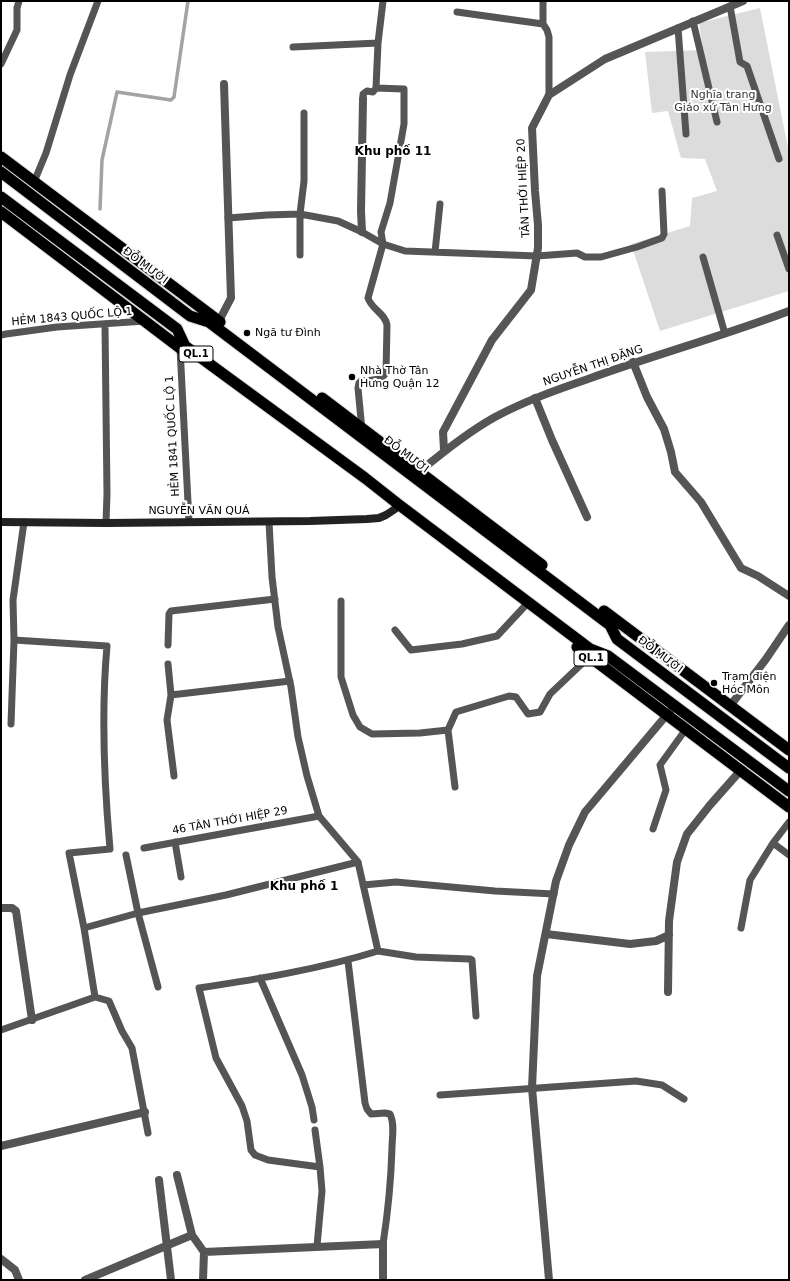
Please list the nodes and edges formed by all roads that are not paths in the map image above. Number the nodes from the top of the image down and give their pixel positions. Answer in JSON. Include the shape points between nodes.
{"nodes":[{"id":1,"x":19,"y":1,"type":"edge"},
{"id":2,"x":98,"y":1,"type":"edge"},
{"id":3,"x":383,"y":1,"type":"edge"},
{"id":4,"x":543,"y":1,"type":"edge"},
{"id":5,"x":742,"y":1,"type":"edge"},
{"id":6,"x":730,"y":6,"type":"junction"},
{"id":7,"x":456,"y":12,"type":"dead end"},
{"id":8,"x":693,"y":21,"type":"junction"},
{"id":9,"x":543,"y":24,"type":"junction"},
{"id":10,"x":678,"y":28,"type":"junction"},
{"id":11,"x":378,"y":43,"type":"junction"},
{"id":12,"x":293,"y":47,"type":"dead end"},
{"id":13,"x":1,"y":63,"type":"edge"},
{"id":14,"x":224,"y":84,"type":"dead end"},
{"id":15,"x":376,"y":88,"type":"junction"},
{"id":16,"x":549,"y":95,"type":"junction"},
{"id":17,"x":363,"y":99,"type":"joint"},
{"id":18,"x":304,"y":113,"type":"dead end"},
{"id":19,"x":717,"y":122,"type":"dead end"},
{"id":20,"x":686,"y":134,"type":"dead end"},
{"id":21,"x":1,"y":157,"type":"edge"},
{"id":22,"x":779,"y":159,"type":"dead end"},
{"id":23,"x":1,"y":172,"type":"edge"},
{"id":24,"x":34,"y":182,"type":"junction"},
{"id":25,"x":662,"y":191,"type":"dead end"},
{"id":26,"x":1,"y":197,"type":"edge"},
{"id":27,"x":440,"y":204,"type":"dead end"},
{"id":28,"x":1,"y":212,"type":"edge"},
{"id":29,"x":300,"y":214,"type":"junction"},
{"id":30,"x":228,"y":218,"type":"junction"},
{"id":31,"x":362,"y":232,"type":"junction"},
{"id":32,"x":777,"y":235,"type":"dead end"},
{"id":33,"x":383,"y":244,"type":"junction"},
{"id":34,"x":435,"y":252,"type":"junction"},
{"id":35,"x":300,"y":255,"type":"dead end"},
{"id":36,"x":537,"y":256,"type":"junction"},
{"id":37,"x":703,"y":257,"type":"dead end"},
{"id":38,"x":789,"y":268,"type":"edge"},
{"id":39,"x":789,"y":312,"type":"edge"},
{"id":40,"x":145,"y":321,"type":"junction"},
{"id":41,"x":219,"y":321,"type":"junction"},
{"id":42,"x":105,"y":325,"type":"junction"},
{"id":43,"x":725,"y":334,"type":"junction"},
{"id":44,"x":1,"y":335,"type":"edge"},
{"id":45,"x":180,"y":348,"type":"junction"},
{"id":46,"x":633,"y":362,"type":"junction"},
{"id":47,"x":535,"y":398,"type":"junction"},
{"id":48,"x":361,"y":432,"type":"junction"},
{"id":49,"x":444,"y":450,"type":"junction"},
{"id":50,"x":416,"y":475,"type":"junction"},
{"id":51,"x":396,"y":506,"type":"junction"},
{"id":52,"x":587,"y":517,"type":"dead end"},
{"id":53,"x":1,"y":522,"type":"edge"},
{"id":54,"x":24,"y":522,"type":"junction"},
{"id":55,"x":189,"y":522,"type":"junction"},
{"id":56,"x":268,"y":522,"type":"junction"},
{"id":57,"x":106,"y":523,"type":"junction"},
{"id":58,"x":789,"y":596,"type":"edge"},
{"id":59,"x":275,"y":599,"type":"junction"},
{"id":60,"x":341,"y":601,"type":"dead end"},
{"id":61,"x":524,"y":608,"type":"junction"},
{"id":62,"x":789,"y":625,"type":"edge"},
{"id":63,"x":395,"y":630,"type":"dead end"},
{"id":64,"x":14,"y":640,"type":"junction"},
{"id":65,"x":168,"y":645,"type":"dead end"},
{"id":66,"x":589,"y":657,"type":"junction"},
{"id":67,"x":168,"y":664,"type":"dead end"},
{"id":68,"x":290,"y":681,"type":"junction"},
{"id":69,"x":171,"y":695,"type":"junction"},
{"id":70,"x":675,"y":704,"type":"junction"},
{"id":71,"x":730,"y":706,"type":"junction"},
{"id":72,"x":666,"y":715,"type":"junction"},
{"id":73,"x":11,"y":724,"type":"dead end"},
{"id":74,"x":686,"y":729,"type":"junction"},
{"id":75,"x":448,"y":730,"type":"junction"},
{"id":76,"x":789,"y":750,"type":"edge"},
{"id":77,"x":789,"y":768,"type":"edge"},
{"id":78,"x":741,"y":770,"type":"junction"},
{"id":79,"x":174,"y":776,"type":"dead end"},
{"id":80,"x":454,"y":787,"type":"dead end"},
{"id":81,"x":789,"y":790,"type":"edge"},
{"id":82,"x":789,"y":807,"type":"edge"},
{"id":83,"x":319,"y":816,"type":"junction"},
{"id":84,"x":789,"y":822,"type":"edge"},
{"id":85,"x":652,"y":829,"type":"dead end"},
{"id":86,"x":175,"y":842,"type":"junction"},
{"id":87,"x":773,"y":843,"type":"junction"},
{"id":88,"x":144,"y":848,"type":"dead end"},
{"id":89,"x":126,"y":855,"type":"dead end"},
{"id":90,"x":789,"y":855,"type":"edge"},
{"id":91,"x":358,"y":862,"type":"junction"},
{"id":92,"x":181,"y":877,"type":"dead end"},
{"id":93,"x":363,"y":885,"type":"junction"},
{"id":94,"x":554,"y":894,"type":"junction"},
{"id":95,"x":1,"y":908,"type":"edge"},
{"id":96,"x":138,"y":913,"type":"junction"},
{"id":97,"x":84,"y":928,"type":"junction"},
{"id":98,"x":741,"y":928,"type":"dead end"},
{"id":99,"x":546,"y":934,"type":"junction"},
{"id":100,"x":669,"y":935,"type":"junction"},
{"id":101,"x":378,"y":951,"type":"junction"},
{"id":102,"x":348,"y":960,"type":"junction"},
{"id":103,"x":260,"y":978,"type":"junction"},
{"id":104,"x":158,"y":987,"type":"dead end"},
{"id":105,"x":668,"y":992,"type":"dead end"},
{"id":106,"x":95,"y":997,"type":"junction"},
{"id":107,"x":476,"y":1016,"type":"dead end"},
{"id":108,"x":32,"y":1020,"type":"junction"},
{"id":109,"x":1,"y":1030,"type":"edge"},
{"id":110,"x":532,"y":1088,"type":"junction"},
{"id":111,"x":440,"y":1095,"type":"dead end"},
{"id":112,"x":684,"y":1099,"type":"dead end"},
{"id":113,"x":144,"y":1112,"type":"junction"},
{"id":114,"x":314,"y":1120,"type":"dead end"},
{"id":115,"x":316,"y":1130,"type":"dead end"},
{"id":116,"x":148,"y":1133,"type":"dead end"},
{"id":117,"x":1,"y":1146,"type":"edge"},
{"id":118,"x":320,"y":1167,"type":"junction"},
{"id":119,"x":177,"y":1175,"type":"dead end"},
{"id":120,"x":159,"y":1180,"type":"dead end"},
{"id":121,"x":192,"y":1235,"type":"junction"},
{"id":122,"x":383,"y":1244,"type":"junction"},
{"id":123,"x":167,"y":1246,"type":"junction"},
{"id":124,"x":317,"y":1246,"type":"junction"},
{"id":125,"x":204,"y":1252,"type":"junction"},
{"id":126,"x":1,"y":1259,"type":"edge"},
{"id":127,"x":19,"y":1280,"type":"edge"},
{"id":128,"x":85,"y":1280,"type":"edge"},
{"id":129,"x":171,"y":1280,"type":"edge"},
{"id":130,"x":203,"y":1280,"type":"edge"},
{"id":131,"x":383,"y":1280,"type":"edge"},
{"id":132,"x":549,"y":1280,"type":"edge"}],
"edges":[{"from":1,"to":13,"type":"lane","via":[[17,30]]},
{"from":2,"to":24,"type":"lane"},
{"from":3,"to":11,"type":"lane"},
{"from":4,"to":9,"type":"lane"},
{"from":5,"to":6,"type":"street","name":"TÂN THỚI HIỆP 20"},
{"from":6,"to":8,"type":"street","name":"TÂN THỚI HIỆP 20"},
{"from":6,"to":22,"type":"lane","via":[[740,62],[747,66]]},
{"from":7,"to":9,"type":"lane"},
{"from":8,"to":10,"type":"street","name":"TÂN THỚI HIỆP 20"},
{"from":8,"to":19,"type":"lane"},
{"from":9,"to":16,"type":"lane","via":[[549,36]]},
{"from":10,"to":16,"type":"street","name":"TÂN THỚI HIỆP 20","via":[[604,59]]},
{"from":10,"to":20,"type":"lane"},
{"from":11,"to":12,"type":"lane"},
{"from":11,"to":15,"type":"lane"},
{"from":14,"to":30,"type":"street"},
{"from":15,"to":17,"type":"lane","via":[[373,92],[365,92]]},
{"from":15,"to":33,"type":"lane","via":[[404,89],[404,124],[390,203],[381,232]]},
{"from":16,"to":36,"type":"street","name":"TÂN THỚI HIỆP 20","via":[[532,128],[538,225]]},
{"from":17,"to":31,"type":"street"},
{"from":18,"to":29,"type":"lane","via":[[304,180]]},
{"from":21,"to":24,"type":"highway","name":"ĐỖ MƯỜI","number":"QL.1"},
{"from":23,"to":48,"type":"highway","name":"ĐỖ MƯỜI","number":"QL.1","via":[[190,316],[209,322]]},
{"from":24,"to":41,"type":"highway","name":"ĐỖ MƯỜI","number":"QL.1"},
{"from":25,"to":36,"type":"lane","via":[[662,238],[601,257],[585,257],[577,253]]},
{"from":26,"to":51,"type":"highway","number":"QL.1","via":[[176,329],[185,346],[365,478]]},
{"from":27,"to":34,"type":"lane"},
{"from":28,"to":40,"type":"highway","number":"QL.1"},
{"from":29,"to":30,"type":"lane"},
{"from":29,"to":31,"type":"lane","via":[[338,221]]},
{"from":29,"to":35,"type":"lane"},
{"from":30,"to":41,"type":"street","via":[[231,298]]},
{"from":31,"to":33,"type":"lane"},
{"from":32,"to":38,"type":"lane"},
{"from":33,"to":34,"type":"lane","via":[[405,251]]},
{"from":33,"to":48,"type":"lane","via":[[368,298],[370,304],[386,320],[386,373],[379,379],[359,382]]},
{"from":34,"to":36,"type":"lane"},
{"from":36,"to":49,"type":"street","name":"TÂN THỚI HIỆP 20","via":[[531,290],[492,340],[443,432]]},
{"from":37,"to":43,"type":"lane"},
{"from":39,"to":43,"type":"street","name":"NGUYỄN THỊ ĐẶNG"},
{"from":40,"to":42,"type":"lane","name":"HẺM 1843 QUỐC LỘ 1"},
{"from":40,"to":45,"type":"highway","number":"QL.1"},
{"from":41,"to":48,"type":"highway","name":"ĐỖ MƯỜI","number":"QL.1"},
{"from":42,"to":44,"type":"lane","name":"HẺM 1843 QUỐC LỘ 1","via":[[57,327]]},
{"from":42,"to":57,"type":"lane"},
{"from":43,"to":46,"type":"street","name":"NGUYỄN THỊ ĐẶNG"},
{"from":45,"to":51,"type":"highway","number":"QL.1"},
{"from":45,"to":55,"type":"lane","name":"HẺM 1841 QUỐC LỘ 1"},
{"from":46,"to":47,"type":"street","name":"NGUYỄN THỊ ĐẶNG"},
{"from":46,"to":58,"type":"street","via":[[647,398],[664,429],[675,472],[701,502],[740,568]]},
{"from":47,"to":49,"type":"street","name":"NGUYỄN THỊ ĐẶNG","via":[[495,417]]},
{"from":47,"to":52,"type":"street"},
{"from":48,"to":50,"type":"highway","name":"ĐỖ MƯỜI","number":"QL.1"},
{"from":49,"to":50,"type":"street","name":"NGUYỄN THỊ ĐẶNG"},
{"from":50,"to":71,"type":"highway","name":"ĐỖ MƯỜI","number":"QL.1"},
{"from":50,"to":77,"type":"highway","name":"ĐỖ MƯỜI","number":"QL.1","via":[[610,625],[617,638]]},
{"from":51,"to":56,"type":"main road","name":"NGUYỄN VĂN QUÁ","via":[[379,518]]},
{"from":51,"to":61,"type":"highway","number":"QL.1"},
{"from":51,"to":70,"type":"highway","number":"QL.1","via":[[590,649],[608,656]]},
{"from":53,"to":54,"type":"main road","name":"NGUYỄN VĂN QUÁ"},
{"from":54,"to":57,"type":"main road","name":"NGUYỄN VĂN QUÁ"},
{"from":54,"to":64,"type":"lane","via":[[14,600]]},
{"from":55,"to":56,"type":"main road","name":"NGUYỄN VĂN QUÁ"},
{"from":55,"to":57,"type":"main road","name":"NGUYỄN VĂN QUÁ"},
{"from":56,"to":59,"type":"lane"},
{"from":59,"to":65,"type":"lane","via":[[172,612],[169,614]]},
{"from":59,"to":68,"type":"lane","via":[[278,627]]},
{"from":60,"to":75,"type":"lane","via":[[341,677],[353,715],[360,727],[372,734]]},
{"from":61,"to":63,"type":"lane","via":[[497,636],[462,644],[411,650]]},
{"from":61,"to":66,"type":"highway","number":"QL.1"},
{"from":62,"to":71,"type":"street"},
{"from":64,"to":73,"type":"lane"},
{"from":64,"to":97,"type":"lane","via":[[106,646],[105,772],[110,849],[69,853]]},
{"from":66,"to":72,"type":"highway","number":"QL.1"},
{"from":66,"to":75,"type":"lane","via":[[550,694],[540,712],[528,714],[516,696],[509,696],[456,712]]},
{"from":67,"to":69,"type":"lane"},
{"from":68,"to":69,"type":"lane"},
{"from":68,"to":83,"type":"lane","via":[[298,738]]},
{"from":69,"to":79,"type":"lane","via":[[167,720]]},
{"from":70,"to":72,"type":"street"},
{"from":70,"to":81,"type":"highway","number":"QL.1"},
{"from":71,"to":76,"type":"highway","name":"ĐỖ MƯỜI","number":"QL.1"},
{"from":72,"to":74,"type":"highway","number":"QL.1"},
{"from":72,"to":94,"type":"street","via":[[586,812],[569,844]]},
{"from":74,"to":78,"type":"highway","number":"QL.1"},
{"from":74,"to":85,"type":"lane","via":[[660,765],[666,790]]},
{"from":75,"to":80,"type":"lane"},
{"from":78,"to":82,"type":"highway","number":"QL.1"},
{"from":78,"to":100,"type":"street","via":[[687,834],[677,862]]},
{"from":83,"to":86,"type":"lane","name":"46 TÂN THỚI HIỆP 29"},
{"from":83,"to":91,"type":"lane"},
{"from":84,"to":87,"type":"lane"},
{"from":86,"to":88,"type":"lane","name":"46 TÂN THỚI HIỆP 29"},
{"from":86,"to":92,"type":"lane"},
{"from":87,"to":90,"type":"lane"},
{"from":87,"to":98,"type":"lane","via":[[750,880]]},
{"from":89,"to":96,"type":"lane"},
{"from":91,"to":93,"type":"lane"},
{"from":91,"to":96,"type":"lane","via":[[226,895]]},
{"from":93,"to":94,"type":"lane","via":[[396,882]]},
{"from":93,"to":101,"type":"lane"},
{"from":94,"to":99,"type":"street"},
{"from":95,"to":108,"type":"street","via":[[12,908],[16,911]]},
{"from":96,"to":97,"type":"lane"},
{"from":96,"to":104,"type":"lane"},
{"from":97,"to":106,"type":"lane"},
{"from":99,"to":100,"type":"street","via":[[630,944],[656,941]]},
{"from":99,"to":110,"type":"street","via":[[537,976]]},
{"from":100,"to":105,"type":"street"},
{"from":101,"to":102,"type":"lane"},
{"from":101,"to":107,"type":"lane","via":[[416,957],[472,960]]},
{"from":102,"to":103,"type":"lane"},
{"from":102,"to":122,"type":"lane","via":[[364,1102],[371,1114],[385,1113],[390,1114],[392,1118],[391,1177]]},
{"from":103,"to":114,"type":"lane","via":[[302,1075]]},
{"from":103,"to":118,"type":"lane","via":[[199,988],[216,1058],[242,1106],[251,1150],[255,1155],[268,1160]]},
{"from":106,"to":108,"type":"lane"},
{"from":106,"to":113,"type":"lane","via":[[109,1002],[132,1048]]},
{"from":108,"to":109,"type":"lane"},
{"from":110,"to":111,"type":"lane"},
{"from":110,"to":112,"type":"lane","via":[[636,1081],[662,1085]]},
{"from":110,"to":132,"type":"street"},
{"from":113,"to":116,"type":"lane"},
{"from":113,"to":117,"type":"street"},
{"from":115,"to":118,"type":"lane"},
{"from":118,"to":124,"type":"lane","via":[[321,1197]]},
{"from":119,"to":121,"type":"street"},
{"from":120,"to":123,"type":"street"},
{"from":121,"to":123,"type":"street"},
{"from":121,"to":125,"type":"street"},
{"from":122,"to":124,"type":"street"},
{"from":122,"to":131,"type":"street"},
{"from":123,"to":128,"type":"street"},
{"from":123,"to":129,"type":"street"},
{"from":124,"to":125,"type":"street"},
{"from":125,"to":130,"type":"street"},
{"from":126,"to":127,"type":"street","via":[[15,1270]]}]}
